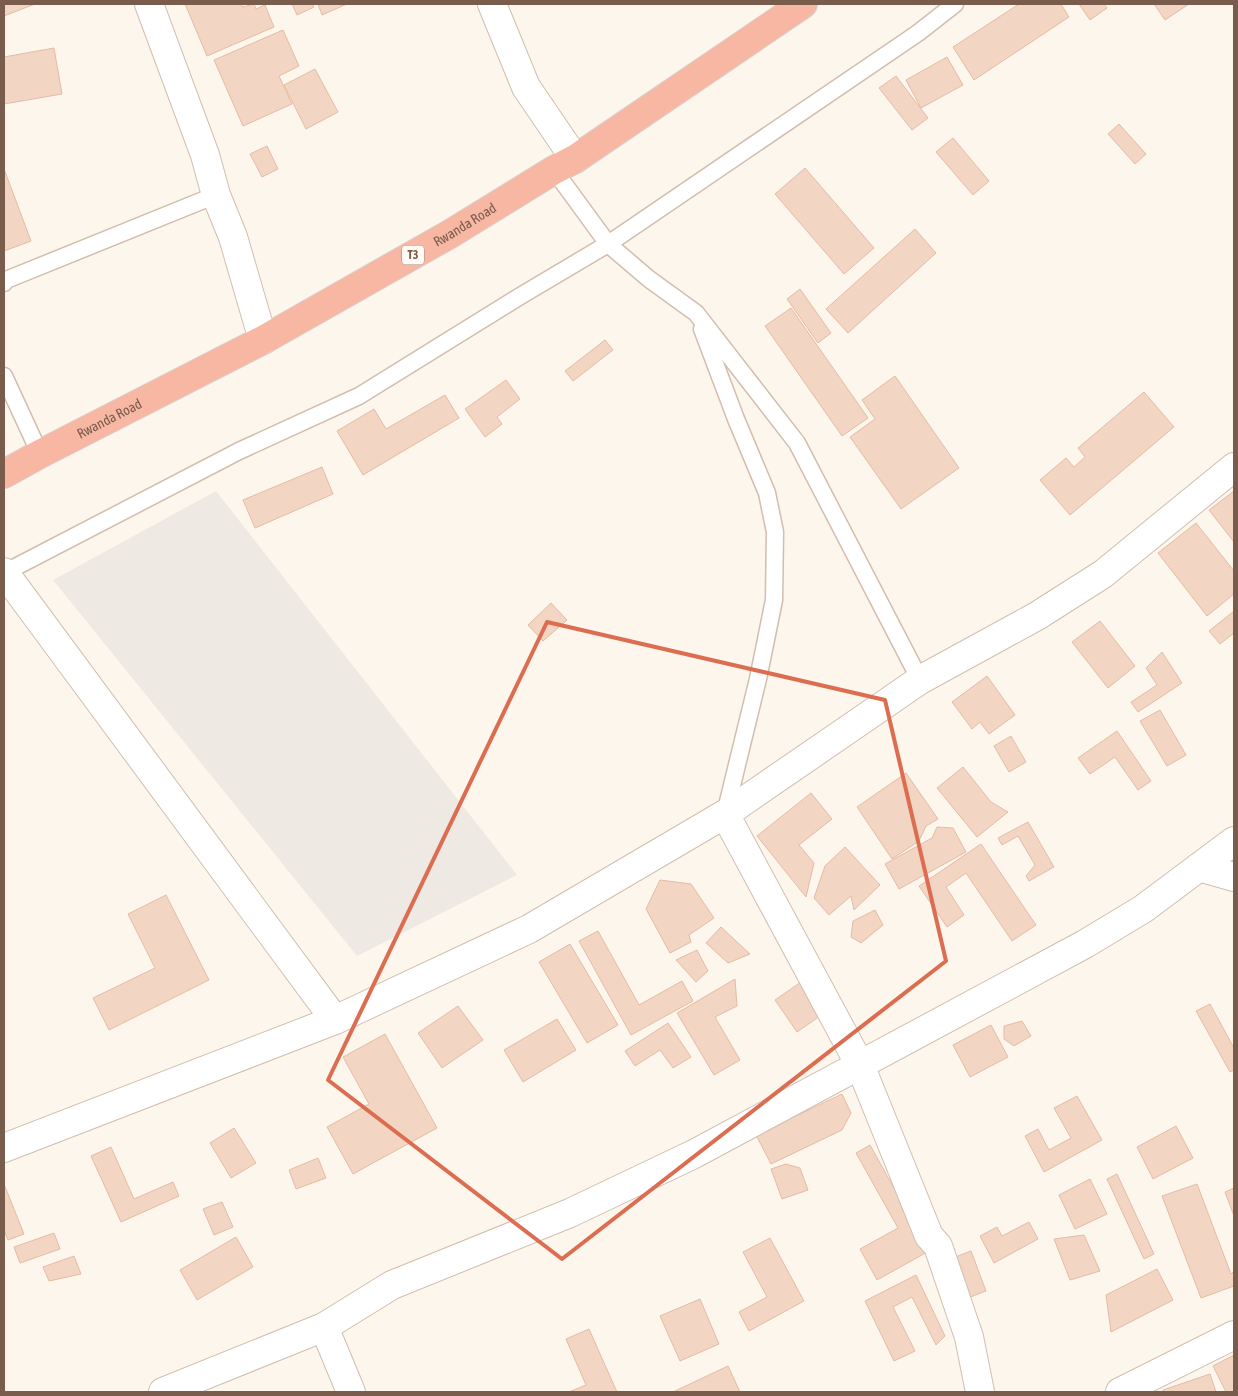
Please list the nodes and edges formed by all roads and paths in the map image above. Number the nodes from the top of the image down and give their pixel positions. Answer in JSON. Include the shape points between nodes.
{"nodes":[{"id":1,"x":149,"y":4,"type":"edge"},
{"id":2,"x":492,"y":4,"type":"edge"},
{"id":3,"x":803,"y":4,"type":"edge"},
{"id":4,"x":955,"y":4,"type":"edge"},
{"id":5,"x":565,"y":164,"type":"junction"},
{"id":6,"x":216,"y":196,"type":"junction"},
{"id":7,"x":608,"y":244,"type":"junction"},
{"id":8,"x":4,"y":283,"type":"edge"},
{"id":9,"x":696,"y":313,"type":"junction"},
{"id":10,"x":262,"y":340,"type":"junction"},
{"id":11,"x":4,"y":376,"type":"edge"},
{"id":12,"x":40,"y":454,"type":"junction"},
{"id":13,"x":1234,"y":467,"type":"edge"},
{"id":14,"x":4,"y":474,"type":"edge"},
{"id":15,"x":4,"y":573,"type":"edge"},
{"id":16,"x":920,"y":680,"type":"junction"},
{"id":17,"x":725,"y":814,"type":"junction"},
{"id":18,"x":1234,"y":841,"type":"edge"},
{"id":19,"x":1198,"y":867,"type":"junction"},
{"id":20,"x":1234,"y":877,"type":"edge"},
{"id":21,"x":335,"y":1020,"type":"junction"},
{"id":22,"x":860,"y":1065,"type":"junction"},
{"id":23,"x":4,"y":1148,"type":"edge"},
{"id":24,"x":324,"y":1327,"type":"junction"},
{"id":25,"x":1234,"y":1335,"type":"edge"},
{"id":26,"x":163,"y":1392,"type":"edge"},
{"id":27,"x":351,"y":1392,"type":"edge"},
{"id":28,"x":980,"y":1392,"type":"edge"},
{"id":29,"x":1120,"y":1392,"type":"edge"}],
"edges":[{"from":1,"to":6,"type":"street","via":[[206,155]]},
{"from":2,"to":5,"type":"street","via":[[526,87]]},
{"from":3,"to":5,"type":"highway","name":"Rwanda Road","number":"T3"},
{"from":4,"to":7,"type":"lane","via":[[918,33]]},
{"from":5,"to":7,"type":"lane"},
{"from":5,"to":10,"type":"highway","name":"Rwanda Road","number":"T3","via":[[450,234]]},
{"from":6,"to":8,"type":"lane"},
{"from":6,"to":10,"type":"street","via":[[233,236]]},
{"from":7,"to":9,"type":"lane"},
{"from":7,"to":15,"type":"lane","via":[[359,396],[239,451]]},
{"from":9,"to":16,"type":"lane","via":[[797,443]]},
{"from":9,"to":17,"type":"lane","via":[[767,493],[775,532],[774,600]]},
{"from":10,"to":12,"type":"highway","name":"Rwanda Road","number":"T3"},
{"from":11,"to":12,"type":"lane"},
{"from":12,"to":14,"type":"highway","name":"Rwanda Road","number":"T3"},
{"from":13,"to":16,"type":"street","via":[[1103,574],[1037,616]]},
{"from":15,"to":21,"type":"street"},
{"from":16,"to":17,"type":"street"},
{"from":17,"to":21,"type":"street","via":[[529,929]]},
{"from":17,"to":22,"type":"street"},
{"from":18,"to":19,"type":"street"},
{"from":19,"to":20,"type":"street"},
{"from":19,"to":22,"type":"street","via":[[1143,909],[1085,944]]},
{"from":21,"to":23,"type":"street"},
{"from":22,"to":24,"type":"street","via":[[694,1154],[570,1214],[392,1285]]},
{"from":22,"to":28,"type":"street","via":[[929,1236],[938,1246],[969,1337]]},
{"from":24,"to":26,"type":"street"},
{"from":24,"to":27,"type":"street"},
{"from":25,"to":29,"type":"street"}]}
